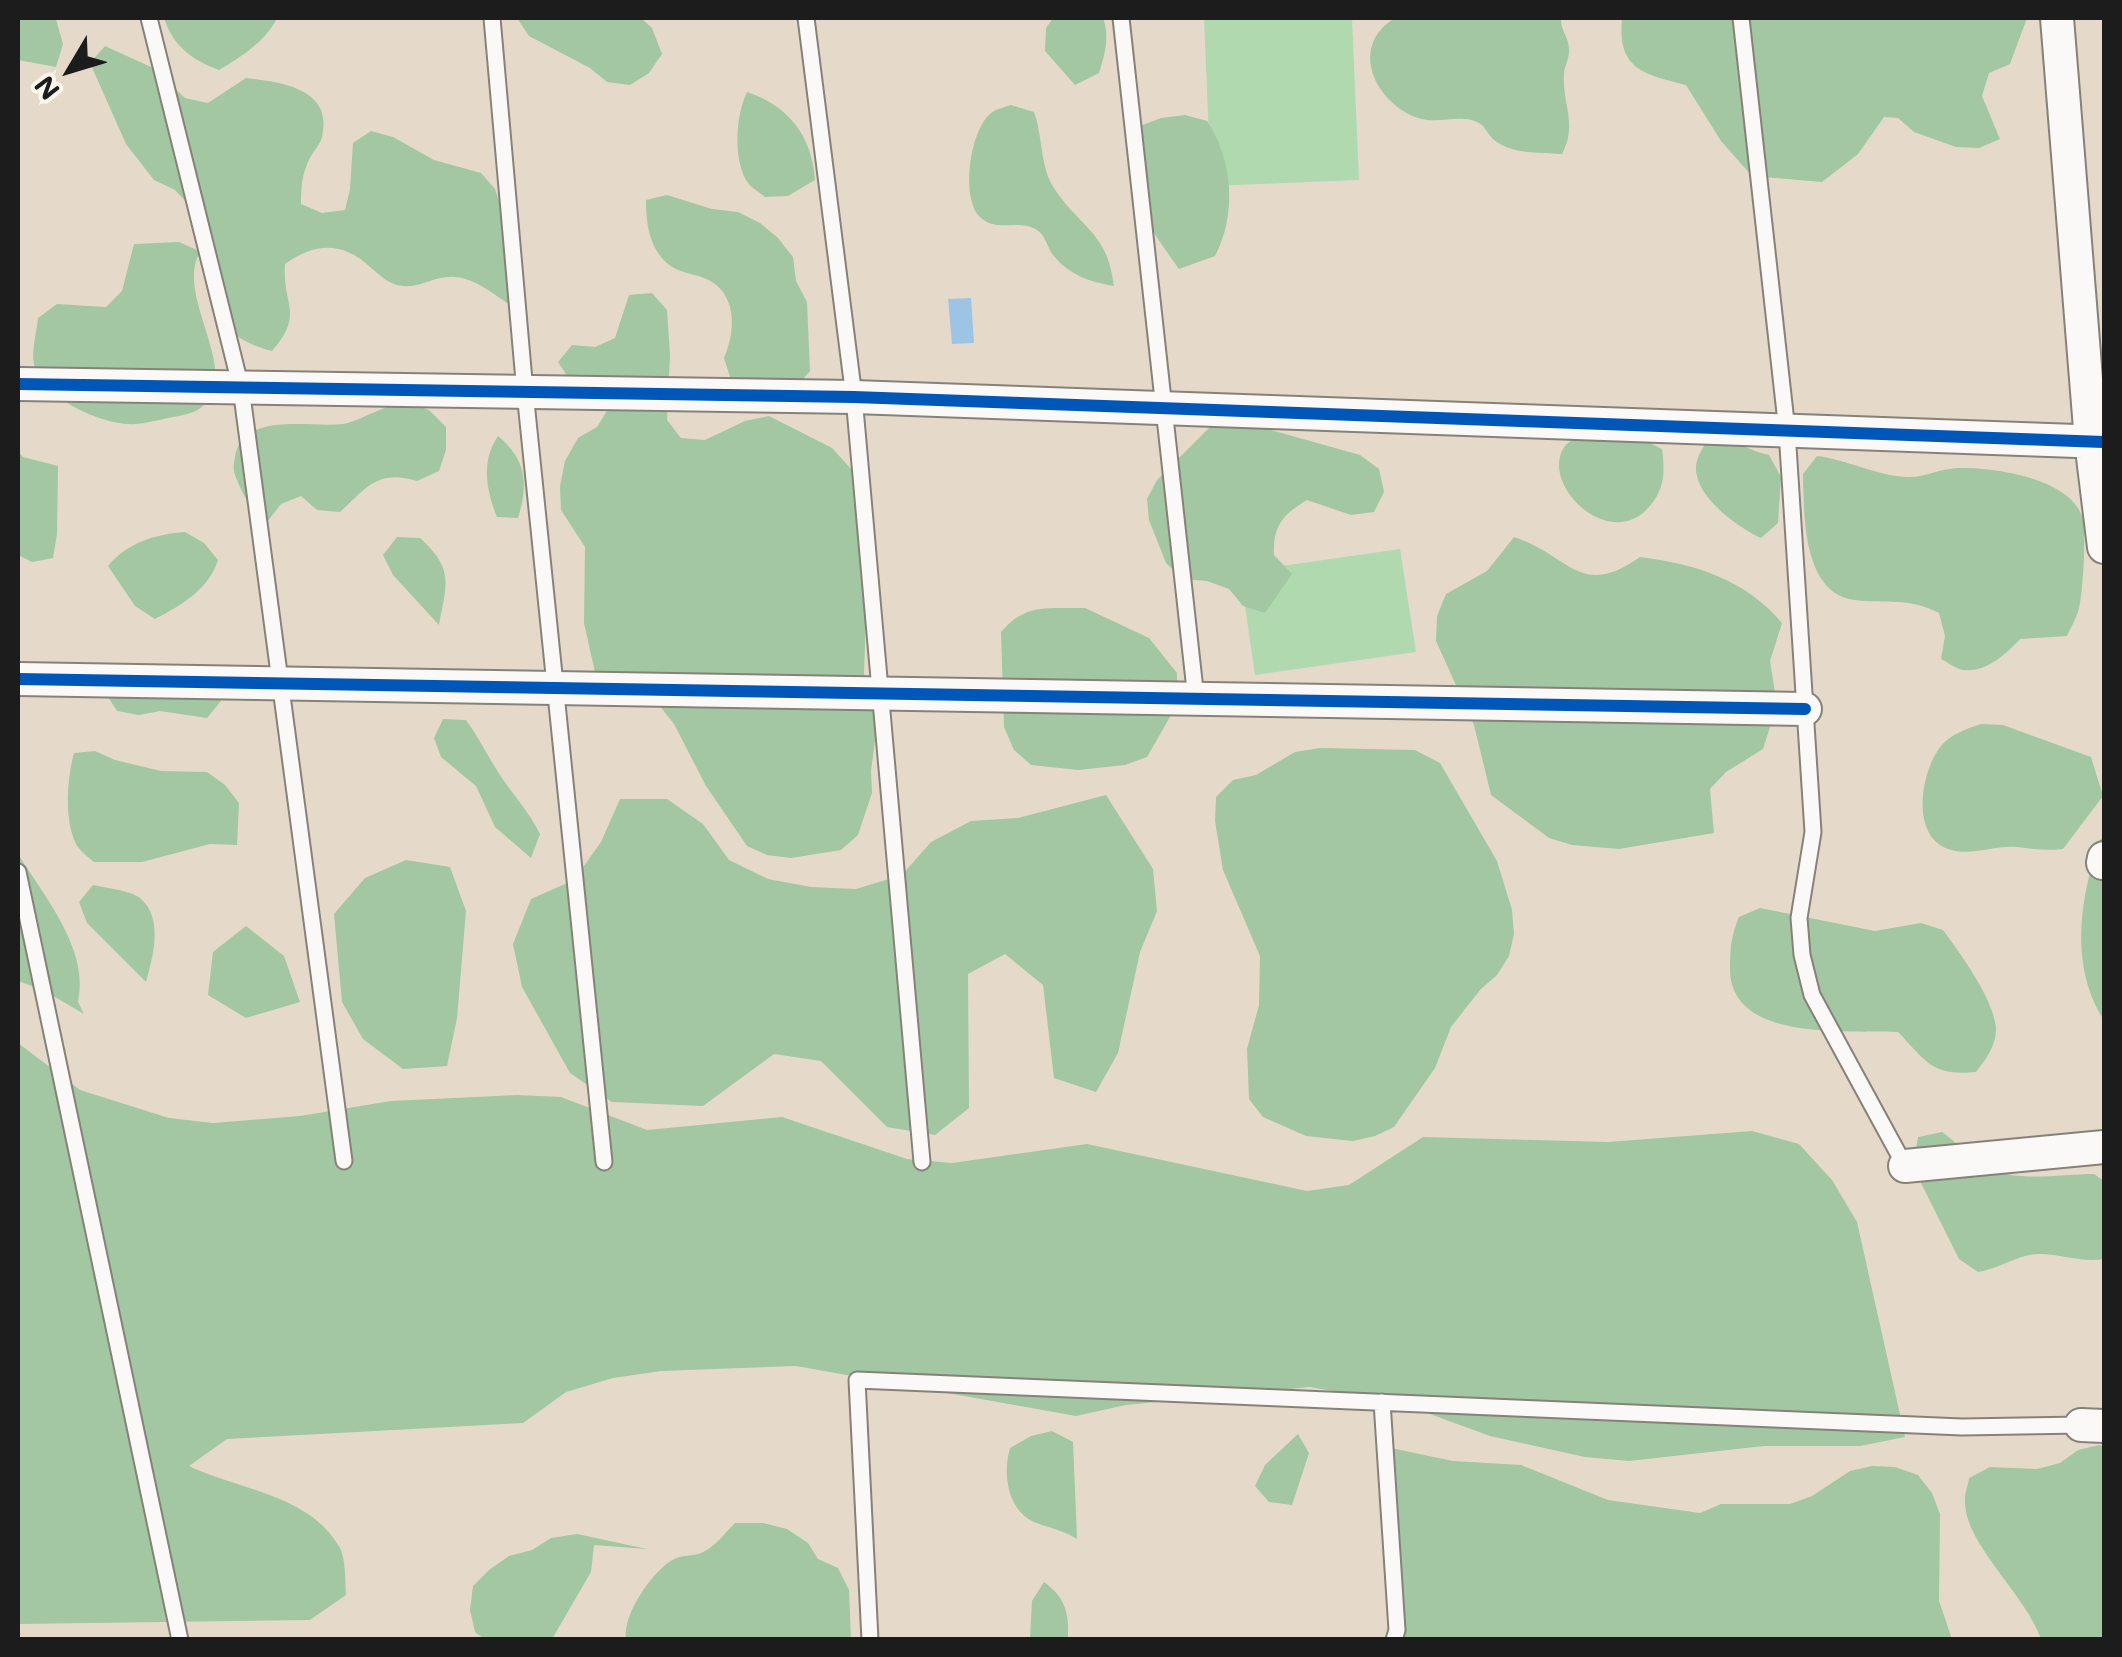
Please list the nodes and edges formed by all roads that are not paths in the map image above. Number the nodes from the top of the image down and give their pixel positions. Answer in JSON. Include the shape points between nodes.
{"nodes":[{"id":1,"x":149,"y":18,"type":"edge"},
{"id":2,"x":492,"y":18,"type":"edge"},
{"id":3,"x":806,"y":18,"type":"edge"},
{"id":4,"x":1121,"y":18,"type":"edge"},
{"id":5,"x":1740,"y":18,"type":"edge"},
{"id":6,"x":2056,"y":18,"type":"edge"},
{"id":7,"x":18,"y":384,"type":"edge"},
{"id":8,"x":241,"y":388,"type":"junction"},
{"id":9,"x":525,"y":392,"type":"junction"},
{"id":10,"x":854,"y":397,"type":"junction"},
{"id":11,"x":1166,"y":408,"type":"junction"},
{"id":12,"x":1787,"y":431,"type":"junction"},
{"id":13,"x":2098,"y":442,"type":"edge"},
{"id":14,"x":2104,"y":547,"type":"edge"},
{"id":15,"x":18,"y":679,"type":"edge"},
{"id":16,"x":281,"y":684,"type":"junction"},
{"id":17,"x":556,"y":688,"type":"junction"},
{"id":18,"x":882,"y":694,"type":"junction"},
{"id":19,"x":1196,"y":699,"type":"junction"},
{"id":20,"x":1805,"y":709,"type":"junction"},
{"id":21,"x":18,"y":872,"type":"edge"},
{"id":22,"x":2104,"y":1147,"type":"edge"},
{"id":23,"x":344,"y":1161,"type":"dead end"},
{"id":24,"x":604,"y":1162,"type":"dead end"},
{"id":25,"x":922,"y":1162,"type":"dead end"},
{"id":26,"x":1906,"y":1166,"type":"joint"},
{"id":27,"x":1382,"y":1402,"type":"junction"},
{"id":28,"x":2093,"y":1426,"type":"edge"},
{"id":29,"x":180,"y":1640,"type":"edge"},
{"id":30,"x":870,"y":1640,"type":"edge"},
{"id":31,"x":1394,"y":1640,"type":"edge"}],
"edges":[{"from":1,"to":8,"type":"lane"},
{"from":2,"to":9,"type":"lane"},
{"from":3,"to":10,"type":"lane"},
{"from":4,"to":11,"type":"lane"},
{"from":5,"to":12,"type":"lane"},
{"from":6,"to":13,"type":"street"},
{"from":7,"to":8,"type":"street"},
{"from":8,"to":9,"type":"street"},
{"from":8,"to":16,"type":"lane"},
{"from":9,"to":10,"type":"street"},
{"from":9,"to":17,"type":"lane"},
{"from":10,"to":11,"type":"street"},
{"from":10,"to":18,"type":"lane"},
{"from":11,"to":12,"type":"street"},
{"from":11,"to":19,"type":"lane"},
{"from":12,"to":13,"type":"street"},
{"from":12,"to":20,"type":"lane"},
{"from":13,"to":14,"type":"street"},
{"from":15,"to":16,"type":"street"},
{"from":16,"to":17,"type":"street"},
{"from":16,"to":23,"type":"lane"},
{"from":17,"to":18,"type":"street"},
{"from":17,"to":24,"type":"lane"},
{"from":18,"to":19,"type":"street"},
{"from":18,"to":25,"type":"lane"},
{"from":19,"to":20,"type":"street"},
{"from":20,"to":26,"type":"lane","via":[[1813,832],[1799,918],[1802,956],[1812,995]]},
{"from":21,"to":29,"type":"lane"},
{"from":22,"to":26,"type":"street"},
{"from":27,"to":28,"type":"lane","via":[[1962,1427]]},
{"from":27,"to":30,"type":"lane","via":[[857,1380]]},
{"from":27,"to":31,"type":"lane"}]}
